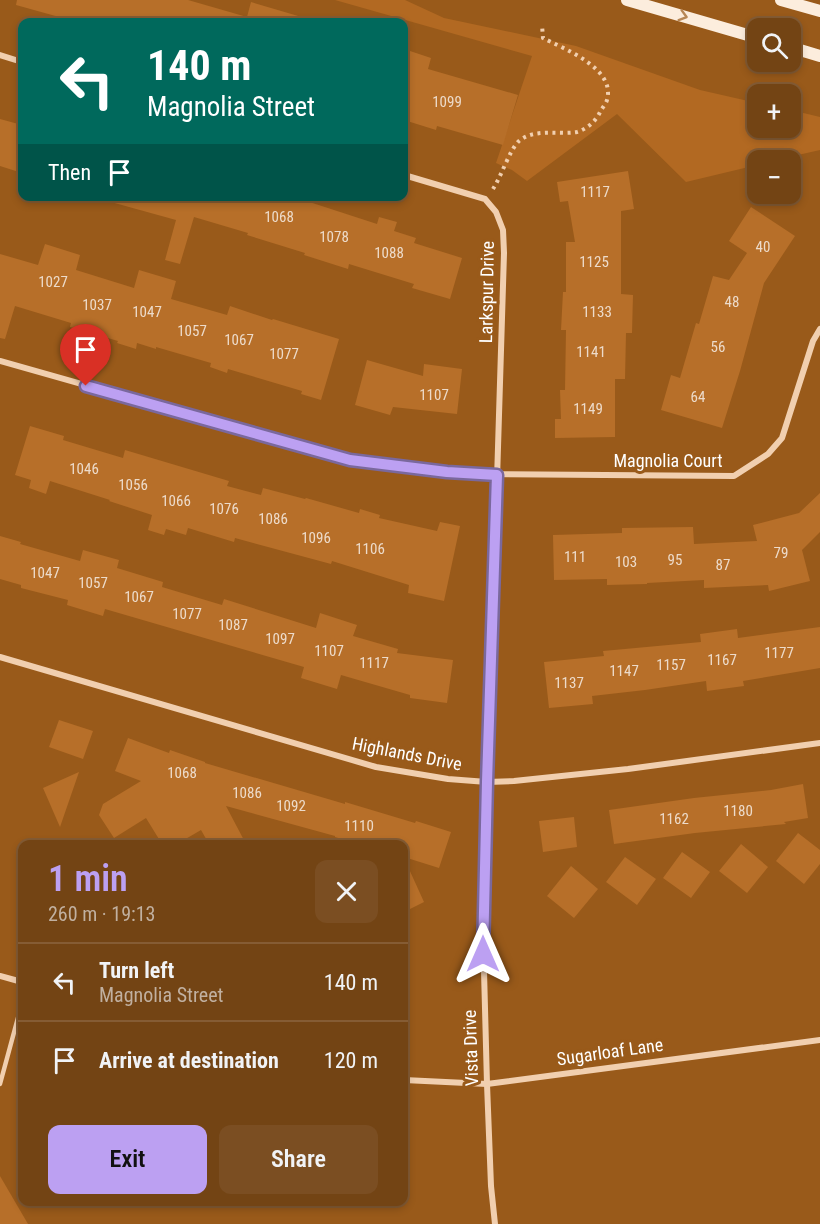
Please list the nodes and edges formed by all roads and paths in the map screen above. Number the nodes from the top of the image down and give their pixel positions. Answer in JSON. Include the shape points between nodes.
{"nodes":[{"id":1,"x":627,"y":0,"type":"edge"},
{"id":2,"x":781,"y":0,"type":"edge"},
{"id":3,"x":820,"y":11,"type":"edge"},
{"id":4,"x":542,"y":25,"type":"dead end"},
{"id":5,"x":747,"y":35,"type":"edge"},
{"id":6,"x":801,"y":50,"type":"edge"},
{"id":7,"x":0,"y":55,"type":"edge"},
{"id":8,"x":820,"y":56,"type":"edge"},
{"id":9,"x":18,"y":61,"type":"edge"},
{"id":10,"x":408,"y":176,"type":"edge"},
{"id":11,"x":497,"y":182,"type":"dead end"},
{"id":12,"x":820,"y":329,"type":"edge"},
{"id":13,"x":0,"y":361,"type":"edge"},
{"id":14,"x":497,"y":475,"type":"junction"},
{"id":15,"x":0,"y":657,"type":"edge"},
{"id":16,"x":820,"y":743,"type":"edge"},
{"id":17,"x":487,"y":782,"type":"junction"},
{"id":18,"x":0,"y":976,"type":"edge"},
{"id":19,"x":18,"y":981,"type":"edge"},
{"id":20,"x":18,"y":1018,"type":"edge"},
{"id":21,"x":820,"y":1040,"type":"edge"},
{"id":22,"x":408,"y":1080,"type":"edge"},
{"id":23,"x":0,"y":1084,"type":"edge"},
{"id":24,"x":487,"y":1084,"type":"junction"},
{"id":25,"x":495,"y":1224,"type":"edge"}],
"edges":[{"from":1,"to":5,"type":"main road","one_way":true},
{"from":2,"to":3,"type":"main road"},
{"from":4,"to":11,"type":"path","via":[[543,38],[595,67],[607,87],[607,99],[596,120],[580,131],[537,133],[518,142]]},
{"from":6,"to":8,"type":"main road"},
{"from":7,"to":9,"type":"street"},
{"from":10,"to":14,"type":"street","name":"Larkspur Drive","via":[[485,199],[496,212],[502,230]]},
{"from":12,"to":14,"type":"street","name":"Magnolia Court","via":[[782,438],[768,454],[734,476]]},
{"from":13,"to":14,"type":"street","name":"Magnolia Court","via":[[350,460]]},
{"from":14,"to":17,"type":"street","name":"Vista Drive"},
{"from":15,"to":17,"type":"street","name":"Highlands Drive","via":[[376,767]]},
{"from":16,"to":17,"type":"street","name":"Highlands Drive","via":[[628,769]]},
{"from":17,"to":24,"type":"street","name":"Vista Drive","via":[[483,933]]},
{"from":18,"to":19,"type":"street"},
{"from":20,"to":23,"type":"lane"},
{"from":21,"to":24,"type":"street","name":"Sugarloaf Lane"},
{"from":22,"to":24,"type":"street","name":"Sugarloaf Lane"},
{"from":24,"to":25,"type":"street","name":"Vista Drive"}]}
